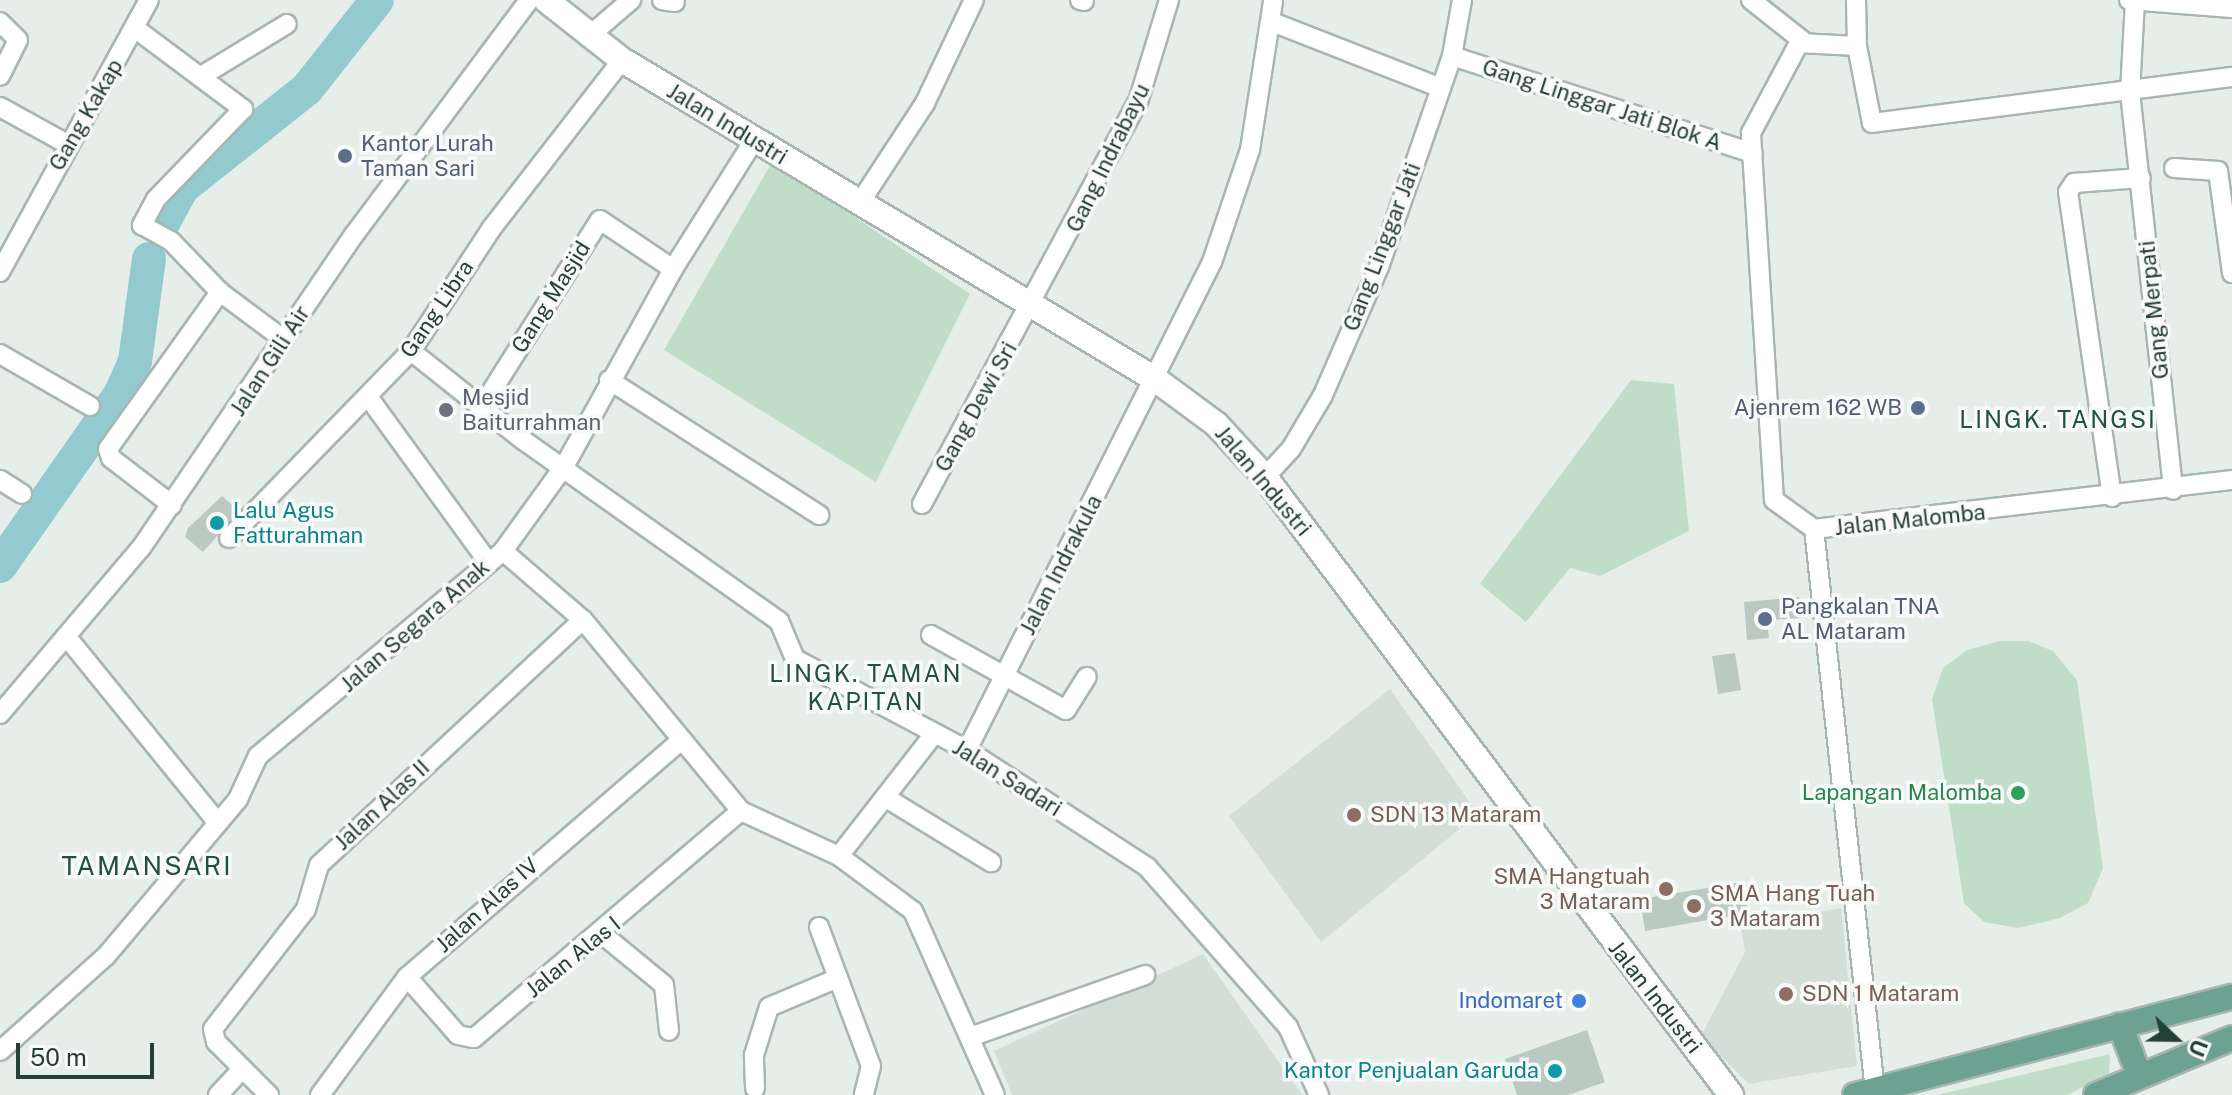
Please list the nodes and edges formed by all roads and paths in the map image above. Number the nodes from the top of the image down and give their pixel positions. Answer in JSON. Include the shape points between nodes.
{"nodes":[{"id":1,"x":149,"y":0,"type":"edge"},
{"id":2,"x":529,"y":0,"type":"edge"},
{"id":3,"x":546,"y":0,"type":"edge"},
{"id":4,"x":631,"y":0,"type":"edge"},
{"id":5,"x":974,"y":0,"type":"edge"},
{"id":6,"x":1169,"y":0,"type":"edge"},
{"id":7,"x":1462,"y":0,"type":"edge"},
{"id":8,"x":1751,"y":0,"type":"edge"},
{"id":9,"x":1856,"y":0,"type":"edge"},
{"id":10,"x":2133,"y":0,"type":"edge"},
{"id":11,"x":1273,"y":2,"type":"edge"},
{"id":12,"x":2232,"y":8,"type":"edge"},
{"id":13,"x":0,"y":22,"type":"edge"},
{"id":14,"x":1272,"y":22,"type":"junction"},
{"id":15,"x":287,"y":24,"type":"dead end"},
{"id":16,"x":136,"y":29,"type":"junction"},
{"id":17,"x":588,"y":37,"type":"junction"},
{"id":18,"x":1803,"y":41,"type":"junction"},
{"id":19,"x":1857,"y":46,"type":"junction"},
{"id":20,"x":1452,"y":56,"type":"junction"},
{"id":21,"x":622,"y":60,"type":"junction"},
{"id":22,"x":203,"y":75,"type":"junction"},
{"id":23,"x":0,"y":76,"type":"edge"},
{"id":24,"x":2232,"y":77,"type":"edge"},
{"id":25,"x":1441,"y":88,"type":"junction"},
{"id":26,"x":2130,"y":92,"type":"junction"},
{"id":27,"x":0,"y":107,"type":"edge"},
{"id":28,"x":755,"y":139,"type":"junction"},
{"id":29,"x":69,"y":145,"type":"junction"},
{"id":30,"x":1753,"y":153,"type":"junction"},
{"id":31,"x":2174,"y":168,"type":"dead end"},
{"id":32,"x":2141,"y":178,"type":"junction"},
{"id":33,"x":859,"y":204,"type":"junction"},
{"id":34,"x":673,"y":269,"type":"junction"},
{"id":35,"x":0,"y":272,"type":"edge"},
{"id":36,"x":2232,"y":273,"type":"edge"},
{"id":37,"x":220,"y":292,"type":"junction"},
{"id":38,"x":1029,"y":309,"type":"junction"},
{"id":39,"x":283,"y":339,"type":"junction"},
{"id":40,"x":411,"y":351,"type":"junction"},
{"id":41,"x":0,"y":354,"type":"edge"},
{"id":42,"x":1155,"y":379,"type":"junction"},
{"id":43,"x":609,"y":380,"type":"junction"},
{"id":44,"x":369,"y":398,"type":"junction"},
{"id":45,"x":90,"y":406,"type":"dead end"},
{"id":46,"x":481,"y":408,"type":"junction"},
{"id":47,"x":565,"y":465,"type":"junction"},
{"id":48,"x":1265,"y":477,"type":"junction"},
{"id":49,"x":0,"y":480,"type":"edge"},
{"id":50,"x":2232,"y":480,"type":"edge"},
{"id":51,"x":2173,"y":490,"type":"junction"},
{"id":52,"x":22,"y":494,"type":"dead end"},
{"id":53,"x":2112,"y":497,"type":"junction"},
{"id":54,"x":922,"y":504,"type":"dead end"},
{"id":55,"x":172,"y":505,"type":"junction"},
{"id":56,"x":819,"y":515,"type":"dead end"},
{"id":57,"x":1814,"y":529,"type":"junction"},
{"id":58,"x":229,"y":538,"type":"dead end"},
{"id":59,"x":496,"y":557,"type":"junction"},
{"id":60,"x":583,"y":620,"type":"junction"},
{"id":61,"x":931,"y":635,"type":"dead end"},
{"id":62,"x":66,"y":636,"type":"junction"},
{"id":63,"x":1004,"y":676,"type":"junction"},
{"id":64,"x":1087,"y":677,"type":"dead end"},
{"id":65,"x":3,"y":703,"type":"edge"},
{"id":66,"x":934,"y":734,"type":"junction"},
{"id":67,"x":682,"y":740,"type":"junction"},
{"id":68,"x":967,"y":750,"type":"junction"},
{"id":69,"x":888,"y":799,"type":"junction"},
{"id":70,"x":741,"y":811,"type":"junction"},
{"id":71,"x":218,"y":823,"type":"junction"},
{"id":72,"x":839,"y":856,"type":"junction"},
{"id":73,"x":991,"y":862,"type":"dead end"},
{"id":74,"x":819,"y":927,"type":"dead end"},
{"id":75,"x":602,"y":934,"type":"junction"},
{"id":76,"x":1145,"y":975,"type":"dead end"},
{"id":77,"x":407,"y":977,"type":"junction"},
{"id":78,"x":838,"y":978,"type":"junction"},
{"id":79,"x":2232,"y":997,"type":"edge"},
{"id":80,"x":2120,"y":1025,"type":"junction"},
{"id":81,"x":669,"y":1031,"type":"dead end"},
{"id":82,"x":970,"y":1037,"type":"junction"},
{"id":83,"x":2232,"y":1038,"type":"edge"},
{"id":84,"x":0,"y":1051,"type":"edge"},
{"id":85,"x":242,"y":1069,"type":"junction"},
{"id":86,"x":2138,"y":1072,"type":"junction"},
{"id":87,"x":755,"y":1088,"type":"dead end"},
{"id":88,"x":2110,"y":1092,"type":"edge"},
{"id":89,"x":1865,"y":1093,"type":"edge"},
{"id":90,"x":218,"y":1095,"type":"edge"},
{"id":91,"x":269,"y":1095,"type":"edge"},
{"id":92,"x":320,"y":1095,"type":"edge"},
{"id":93,"x":864,"y":1095,"type":"edge"},
{"id":94,"x":995,"y":1095,"type":"edge"},
{"id":95,"x":1319,"y":1095,"type":"edge"},
{"id":96,"x":1731,"y":1095,"type":"edge"}],
"edges":[{"from":1,"to":16,"type":"street","name":"Gang Kakap"},
{"from":2,"to":39,"type":"street","name":"Jalan Gili Air"},
{"from":3,"to":17,"type":"street","name":"Jalan Industri"},
{"from":4,"to":17,"type":"street"},
{"from":5,"to":33,"type":"street","via":[[932,91]]},
{"from":6,"to":38,"type":"street","name":"Gang Indrabayu","via":[[1138,102]]},
{"from":7,"to":20,"type":"street","name":"Gang Linggar Jati"},
{"from":8,"to":18,"type":"street"},
{"from":9,"to":19,"type":"street"},
{"from":10,"to":12,"type":"street"},
{"from":10,"to":26,"type":"street","name":"Gang Merpati"},
{"from":11,"to":14,"type":"street","name":"Jalan Indrakula"},
{"from":13,"to":23,"type":"street","via":[[18,40]]},
{"from":14,"to":25,"type":"street"},
{"from":14,"to":42,"type":"street","name":"Jalan Indrakula","via":[[1239,194]]},
{"from":15,"to":22,"type":"street"},
{"from":16,"to":22,"type":"street"},
{"from":16,"to":29,"type":"street","name":"Gang Kakap"},
{"from":17,"to":21,"type":"street","name":"Jalan Industri"},
{"from":18,"to":19,"type":"street"},
{"from":18,"to":30,"type":"street","via":[[1767,92],[1751,133]]},
{"from":19,"to":26,"type":"street","via":[[1872,123]]},
{"from":20,"to":25,"type":"street","name":"Gang Linggar Jati"},
{"from":20,"to":30,"type":"street","name":"Gang Linggar Jati Blok A"},
{"from":21,"to":28,"type":"street","name":"Jalan Industri"},
{"from":21,"to":40,"type":"street","name":"Gang Libra","via":[[491,229]]},
{"from":22,"to":37,"type":"street","via":[[243,109],[156,199],[141,224],[171,241]]},
{"from":24,"to":26,"type":"street"},
{"from":25,"to":48,"type":"street","name":"Gang Linggar Jati","via":[[1379,267],[1323,395],[1291,449]]},
{"from":26,"to":32,"type":"street","name":"Gang Merpati"},
{"from":27,"to":29,"type":"street"},
{"from":28,"to":33,"type":"street","name":"Jalan Industri"},
{"from":28,"to":34,"type":"street","name":"Jalan Segara Anak"},
{"from":29,"to":35,"type":"street","name":"Gang Kakap"},
{"from":30,"to":57,"type":"street","via":[[1774,500]]},
{"from":31,"to":36,"type":"street","via":[[2218,171]]},
{"from":32,"to":51,"type":"street","name":"Gang Merpati"},
{"from":32,"to":53,"type":"street","via":[[2074,183],[2068,192]]},
{"from":33,"to":38,"type":"street","name":"Jalan Industri"},
{"from":34,"to":43,"type":"street","name":"Jalan Segara Anak"},
{"from":34,"to":46,"type":"street","name":"Gang Masjid","via":[[600,220]]},
{"from":37,"to":39,"type":"street"},
{"from":37,"to":55,"type":"street","via":[[108,449],[111,458]]},
{"from":38,"to":42,"type":"street","name":"Jalan Industri"},
{"from":38,"to":54,"type":"street","name":"Gang Dewi Sri"},
{"from":39,"to":55,"type":"street","name":"Jalan Gili Air"},
{"from":40,"to":44,"type":"street","name":"Gang Libra"},
{"from":40,"to":46,"type":"street"},
{"from":41,"to":45,"type":"street"},
{"from":42,"to":48,"type":"street","name":"Jalan Industri","via":[[1216,424]]},
{"from":42,"to":63,"type":"street","name":"Jalan Indrakula"},
{"from":43,"to":47,"type":"street","name":"Jalan Segara Anak"},
{"from":43,"to":56,"type":"street"},
{"from":44,"to":58,"type":"street","name":"Gang Libra"},
{"from":44,"to":59,"type":"street"},
{"from":46,"to":47,"type":"street"},
{"from":47,"to":59,"type":"street","name":"Jalan Segara Anak"},
{"from":47,"to":66,"type":"street","name":"Jalan Sadari","via":[[779,621],[795,659]]},
{"from":48,"to":96,"type":"street","name":"Jalan Industri"},
{"from":49,"to":52,"type":"street"},
{"from":50,"to":51,"type":"street","name":"Jalan Malomba"},
{"from":51,"to":53,"type":"street","name":"Jalan Malomba"},
{"from":53,"to":57,"type":"street","name":"Jalan Malomba"},
{"from":55,"to":62,"type":"street","name":"Jalan Gili Air"},
{"from":57,"to":89,"type":"street","name":"Jalan Malomba"},
{"from":59,"to":60,"type":"street"},
{"from":59,"to":71,"type":"street","name":"Jalan Segara Anak","via":[[258,756]]},
{"from":60,"to":67,"type":"street"},
{"from":60,"to":85,"type":"street","name":"Jalan Alas II","via":[[324,859],[306,909],[219,1018],[213,1036]]},
{"from":61,"to":63,"type":"street"},
{"from":62,"to":65,"type":"street","name":"Jalan Gili Air"},
{"from":62,"to":71,"type":"street"},
{"from":63,"to":64,"type":"street","via":[[1066,710]]},
{"from":63,"to":68,"type":"street","name":"Jalan Indrakula"},
{"from":66,"to":68,"type":"street","name":"Jalan Sadari"},
{"from":66,"to":69,"type":"street"},
{"from":67,"to":70,"type":"street"},
{"from":67,"to":77,"type":"street","name":"Jalan Alas IV"},
{"from":68,"to":95,"type":"street","name":"Jalan Sadari","via":[[1147,867],[1288,1027]]},
{"from":69,"to":72,"type":"street"},
{"from":69,"to":73,"type":"street"},
{"from":70,"to":72,"type":"street"},
{"from":70,"to":75,"type":"street","name":"Jalan Alas I"},
{"from":71,"to":84,"type":"street","name":"Jalan Segara Anak","via":[[106,956]]},
{"from":72,"to":82,"type":"street","via":[[913,911]]},
{"from":74,"to":78,"type":"street"},
{"from":75,"to":77,"type":"street","name":"Jalan Alas I","via":[[469,1040]]},
{"from":75,"to":81,"type":"street","via":[[664,985]]},
{"from":76,"to":82,"type":"street"},
{"from":77,"to":92,"type":"street","name":"Jalan Alas IV"},
{"from":78,"to":87,"type":"street","via":[[769,1007],[754,1055]]},
{"from":78,"to":93,"type":"street","via":[[871,1066]]},
{"from":79,"to":80,"type":"main road"},
{"from":80,"to":86,"type":"main road"},
{"from":80,"to":89,"type":"main road"},
{"from":82,"to":94,"type":"street"},
{"from":83,"to":86,"type":"main road"},
{"from":85,"to":90,"type":"street"},
{"from":85,"to":91,"type":"street"},
{"from":86,"to":88,"type":"main road"}]}
